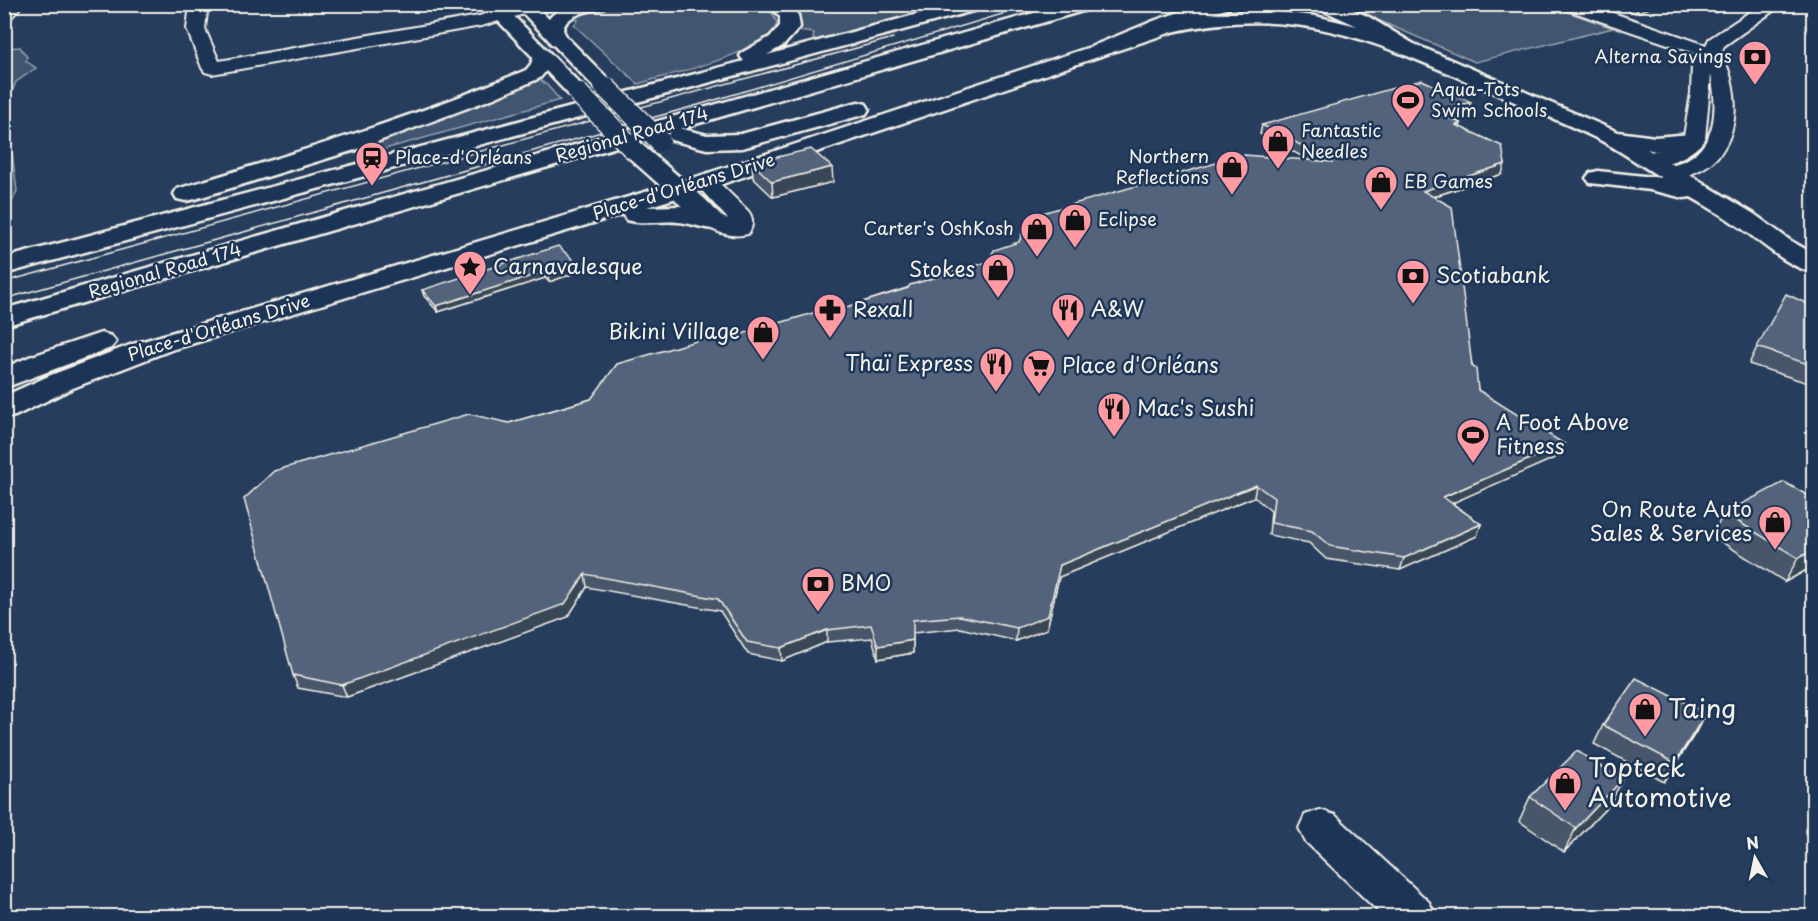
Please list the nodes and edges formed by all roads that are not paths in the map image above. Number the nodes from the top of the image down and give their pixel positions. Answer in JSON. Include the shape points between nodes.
{"nodes":[{"id":1,"x":15,"y":4,"type":"edge"},
{"id":2,"x":199,"y":4,"type":"edge"},
{"id":3,"x":546,"y":4,"type":"edge"},
{"id":4,"x":597,"y":4,"type":"edge"},
{"id":5,"x":777,"y":4,"type":"edge"},
{"id":6,"x":978,"y":4,"type":"edge"},
{"id":7,"x":1087,"y":4,"type":"edge"},
{"id":8,"x":1188,"y":4,"type":"edge"},
{"id":9,"x":1223,"y":4,"type":"edge"},
{"id":10,"x":1299,"y":4,"type":"edge"},
{"id":11,"x":1324,"y":4,"type":"edge"},
{"id":12,"x":1568,"y":4,"type":"edge"},
{"id":13,"x":1775,"y":4,"type":"edge"},
{"id":14,"x":525,"y":6,"type":"edge"},
{"id":15,"x":495,"y":10,"type":"edge"},
{"id":16,"x":4,"y":15,"type":"edge"},
{"id":17,"x":558,"y":40,"type":"junction"},
{"id":18,"x":1405,"y":48,"type":"junction"},
{"id":19,"x":1102,"y":49,"type":"junction"},
{"id":20,"x":1712,"y":53,"type":"junction"},
{"id":21,"x":542,"y":57,"type":"junction"},
{"id":22,"x":897,"y":99,"type":"junction"},
{"id":23,"x":1600,"y":132,"type":"junction"},
{"id":24,"x":1691,"y":141,"type":"junction"},
{"id":25,"x":1647,"y":159,"type":"junction"},
{"id":26,"x":678,"y":164,"type":"junction"},
{"id":27,"x":1669,"y":173,"type":"junction"},
{"id":28,"x":1598,"y":178,"type":"dead end"},
{"id":29,"x":1704,"y":195,"type":"junction"},
{"id":30,"x":1745,"y":219,"type":"junction"},
{"id":31,"x":715,"y":223,"type":"joint"},
{"id":32,"x":4,"y":246,"type":"edge"},
{"id":33,"x":484,"y":249,"type":"junction"},
{"id":34,"x":1814,"y":249,"type":"edge"},
{"id":35,"x":4,"y":264,"type":"edge"},
{"id":36,"x":1814,"y":265,"type":"edge"},
{"id":37,"x":4,"y":318,"type":"edge"},
{"id":38,"x":4,"y":379,"type":"edge"},
{"id":39,"x":4,"y":409,"type":"edge"},
{"id":40,"x":1320,"y":828,"type":"dead end"},
{"id":41,"x":1413,"y":916,"type":"edge"}],
"edges":[{"from":1,"to":16,"type":"street"},
{"from":2,"to":15,"type":"street","via":[[196,30],[212,68],[481,21]]},
{"from":3,"to":14,"type":"main road"},
{"from":4,"to":17,"type":"main road","via":[[556,21],[553,30]]},
{"from":5,"to":35,"type":"main road","via":[[789,15],[786,33],[768,47],[724,66]]},
{"from":6,"to":35,"type":"main road","name":"Regional Road 174"},
{"from":7,"to":37,"type":"main road","name":"Regional Road 174"},
{"from":8,"to":22,"type":"main road","name":"Place-d'Orléans Drive"},
{"from":9,"to":19,"type":"main road"},
{"from":10,"to":18,"type":"main road","name":"Place-d'Orléans Drive","via":[[1344,19]]},
{"from":11,"to":18,"type":"main road","via":[[1362,21]]},
{"from":12,"to":20,"type":"street"},
{"from":13,"to":20,"type":"street","via":[[1716,43]]},
{"from":14,"to":15,"type":"street"},
{"from":14,"to":17,"type":"main road"},
{"from":15,"to":21,"type":"main road"},
{"from":17,"to":26,"type":"main road","bridge":true},
{"from":18,"to":19,"type":"main road","name":"Place-d'Orléans Drive","via":[[1328,23],[1259,15],[1190,22]]},
{"from":18,"to":23,"type":"main road","name":"Place-d'Orléans Drive"},
{"from":19,"to":26,"type":"main road","name":"Place-d'Orléans Drive"},
{"from":20,"to":24,"type":"street","via":[[1702,64],[1700,101]]},
{"from":20,"to":27,"type":"street","via":[[1721,67],[1726,97],[1723,125],[1713,150],[1692,166]]},
{"from":21,"to":26,"type":"main road","bridge":true,"via":[[633,149]]},
{"from":21,"to":32,"type":"main road","via":[[538,70],[523,79],[350,144]]},
{"from":22,"to":26,"type":"main road","name":"Place-d'Orléans Drive"},
{"from":22,"to":26,"type":"main road","via":[[742,141],[707,142]]},
{"from":23,"to":24,"type":"main road","via":[[1655,144]]},
{"from":23,"to":25,"type":"main road","name":"Place-d'Orléans Drive"},
{"from":24,"to":25,"type":"street","via":[[1673,155]]},
{"from":25,"to":27,"type":"main road","name":"Place-d'Orléans Drive"},
{"from":26,"to":31,"type":"street","via":[[740,216],[739,229]]},
{"from":26,"to":33,"type":"main road","name":"Place-d'Orléans Drive"},
{"from":26,"to":38,"type":"main road","name":"Place-d'Orléans Drive","via":[[81,348]]},
{"from":27,"to":29,"type":"main road","name":"Place-d'Orléans Drive"},
{"from":28,"to":29,"type":"main road","via":[[1650,183]]},
{"from":29,"to":30,"type":"main road","name":"Place-d'Orléans Drive"},
{"from":30,"to":34,"type":"main road","name":"Place-d'Orléans Drive"},
{"from":30,"to":36,"type":"main road","name":"Place-d'Orléans Drive"},
{"from":31,"to":33,"type":"main road","via":[[680,214],[631,216]]},
{"from":33,"to":39,"type":"main road","name":"Place-d'Orléans Drive","via":[[161,344],[83,371]]},
{"from":40,"to":41,"type":"street"}]}
